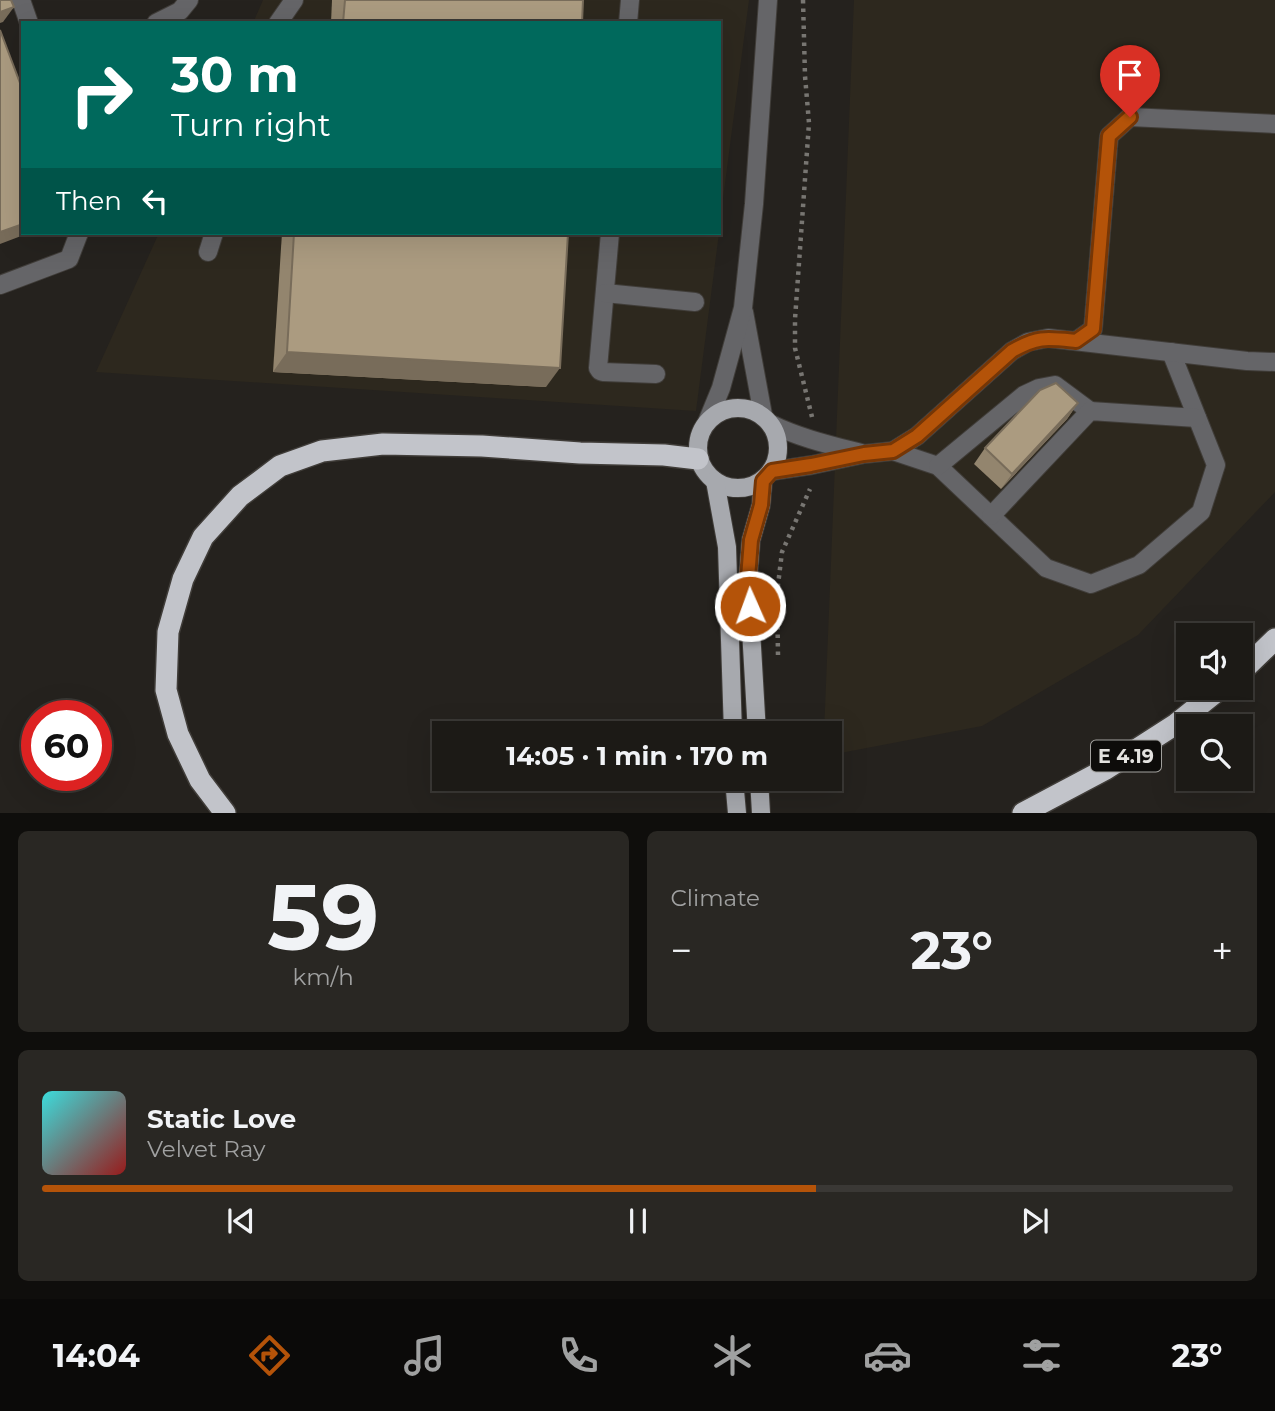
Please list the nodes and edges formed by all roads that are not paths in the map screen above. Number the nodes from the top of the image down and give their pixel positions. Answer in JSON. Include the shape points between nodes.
{"nodes":[{"id":1,"x":21,"y":0,"type":"edge"},
{"id":2,"x":189,"y":0,"type":"edge"},
{"id":3,"x":294,"y":0,"type":"edge"},
{"id":4,"x":631,"y":0,"type":"edge"},
{"id":5,"x":768,"y":0,"type":"edge"},
{"id":6,"x":28,"y":21,"type":"edge"},
{"id":7,"x":160,"y":21,"type":"edge"},
{"id":8,"x":279,"y":21,"type":"edge"},
{"id":9,"x":628,"y":21,"type":"edge"},
{"id":10,"x":1275,"y":124,"type":"edge"},
{"id":11,"x":78,"y":235,"type":"edge"},
{"id":12,"x":213,"y":235,"type":"edge"},
{"id":13,"x":610,"y":235,"type":"edge"},
{"id":14,"x":208,"y":252,"type":"dead end"},
{"id":15,"x":0,"y":285,"type":"edge"},
{"id":16,"x":605,"y":293,"type":"junction"},
{"id":17,"x":695,"y":302,"type":"dead end"},
{"id":18,"x":743,"y":308,"type":"junction"},
{"id":19,"x":1076,"y":341,"type":"junction"},
{"id":20,"x":1171,"y":352,"type":"junction"},
{"id":21,"x":1275,"y":362,"type":"edge"},
{"id":22,"x":656,"y":374,"type":"dead end"},
{"id":23,"x":1090,"y":411,"type":"junction"},
{"id":24,"x":1197,"y":418,"type":"junction"},
{"id":25,"x":767,"y":420,"type":"junction"},
{"id":26,"x":707,"y":422,"type":"junction"},
{"id":27,"x":893,"y":451,"type":"junction"},
{"id":28,"x":864,"y":454,"type":"junction"},
{"id":29,"x":698,"y":459,"type":"junction"},
{"id":30,"x":939,"y":466,"type":"junction"},
{"id":31,"x":768,"y":476,"type":"junction"},
{"id":32,"x":715,"y":481,"type":"junction"},
{"id":33,"x":992,"y":516,"type":"junction"},
{"id":34,"x":1275,"y":639,"type":"edge"},
{"id":35,"x":1253,"y":660,"type":"edge"},
{"id":36,"x":1206,"y":700,"type":"edge"},
{"id":37,"x":733,"y":721,"type":"edge"},
{"id":38,"x":756,"y":721,"type":"edge"},
{"id":39,"x":735,"y":791,"type":"edge"},
{"id":40,"x":760,"y":791,"type":"edge"},
{"id":41,"x":225,"y":813,"type":"edge"},
{"id":42,"x":737,"y":813,"type":"edge"},
{"id":43,"x":761,"y":813,"type":"edge"},
{"id":44,"x":1023,"y":813,"type":"edge"}],
"edges":[{"from":1,"to":6,"type":"street"},
{"from":2,"to":7,"type":"street","via":[[180,11]]},
{"from":3,"to":8,"type":"street"},
{"from":4,"to":9,"type":"street"},
{"from":5,"to":18,"type":"street"},
{"from":10,"to":19,"type":"street","via":[[1130,117],[1109,136],[1093,329]]},
{"from":11,"to":15,"type":"street","via":[[69,259]]},
{"from":12,"to":14,"type":"street"},
{"from":13,"to":16,"type":"street"},
{"from":16,"to":17,"type":"street"},
{"from":16,"to":22,"type":"street","via":[[598,368]]},
{"from":18,"to":25,"type":"street"},
{"from":18,"to":26,"type":"street"},
{"from":19,"to":20,"type":"street"},
{"from":19,"to":27,"type":"street","via":[[1048,338],[1012,351],[917,436]]},
{"from":20,"to":21,"type":"street"},
{"from":20,"to":24,"type":"street"},
{"from":23,"to":24,"type":"street"},
{"from":23,"to":30,"type":"street","via":[[1055,385],[1039,388]]},
{"from":23,"to":33,"type":"street"},
{"from":24,"to":33,"type":"street","via":[[1216,466],[1201,512],[1139,565],[1091,584],[1046,568]]},
{"from":25,"to":26,"type":"main road","via":[[750,409],[731,408]]},
{"from":25,"to":28,"type":"street","via":[[792,434]]},
{"from":25,"to":31,"type":"main road","via":[[778,437],[779,451]]},
{"from":26,"to":29,"type":"main road","via":[[700,434]]},
{"from":27,"to":28,"type":"street"},
{"from":27,"to":30,"type":"street"},
{"from":28,"to":31,"type":"street"},
{"from":29,"to":32,"type":"main road"},
{"from":29,"to":41,"type":"highway","via":[[383,444],[322,451],[280,466],[240,496],[203,537],[183,579],[168,632],[166,690],[178,734],[200,780]]},
{"from":30,"to":33,"type":"street"},
{"from":31,"to":32,"type":"main road","via":[[746,488],[732,489]]},
{"from":31,"to":38,"type":"main road","via":[[751,540],[748,578]]},
{"from":32,"to":37,"type":"main road","via":[[727,547]]},
{"from":34,"to":35,"type":"highway"},
{"from":36,"to":44,"type":"highway","number":"E 4.19","via":[[1106,769]]},
{"from":39,"to":42,"type":"main road"},
{"from":40,"to":43,"type":"main road"}]}
